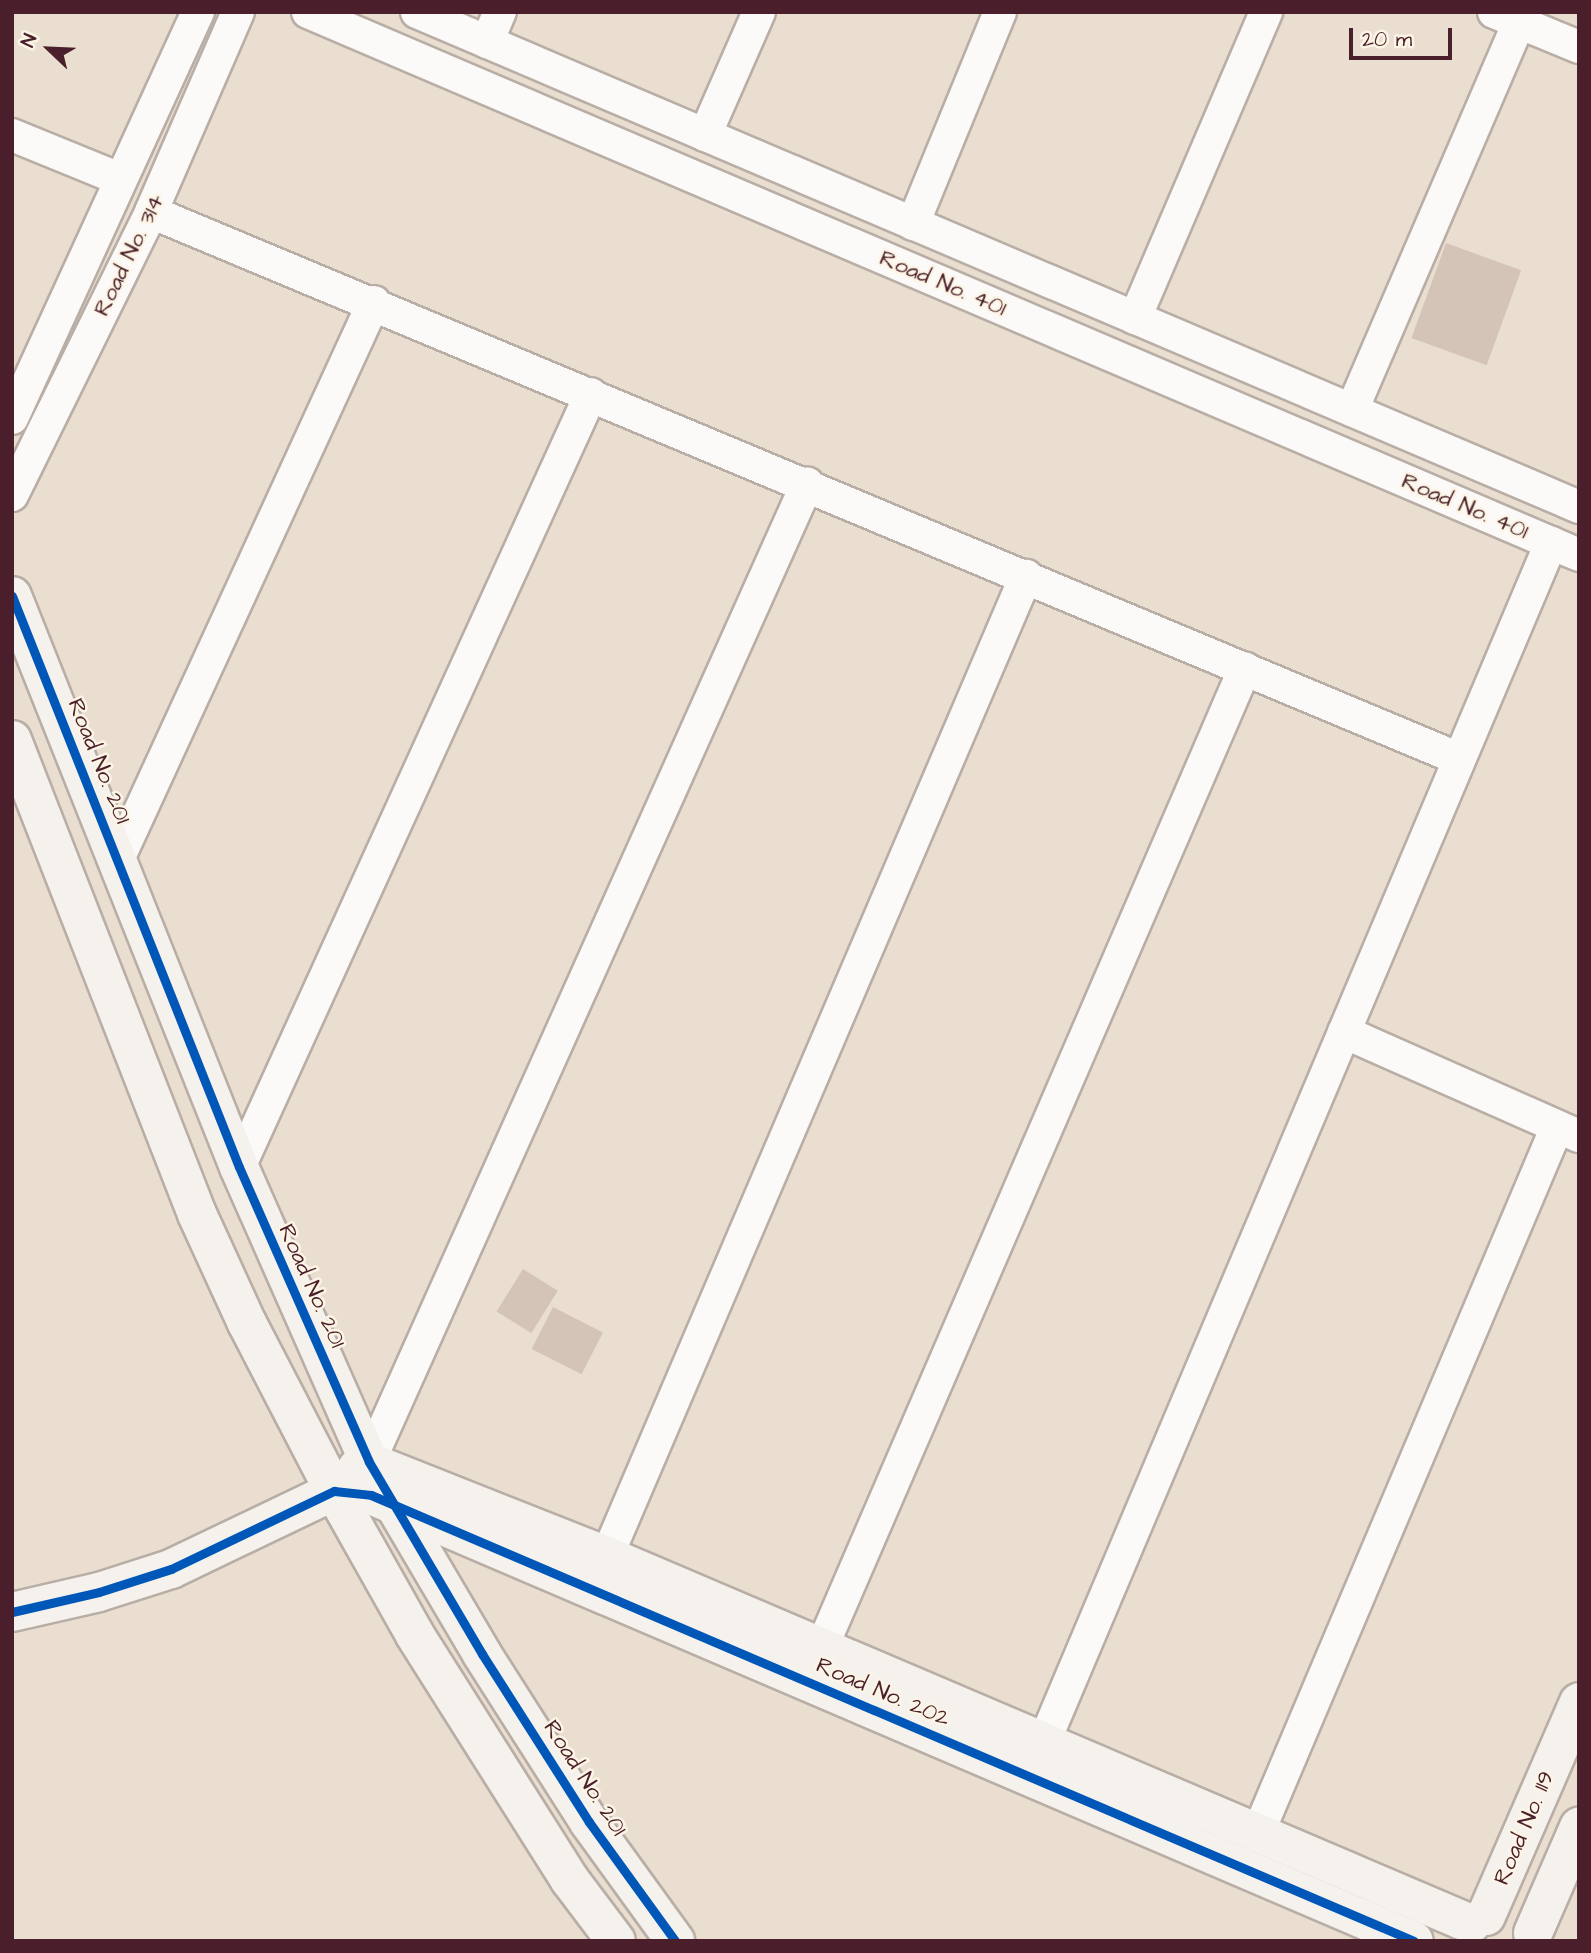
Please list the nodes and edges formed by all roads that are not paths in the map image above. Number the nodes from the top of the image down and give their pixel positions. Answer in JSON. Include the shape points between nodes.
{"nodes":[{"id":1,"x":198,"y":12,"type":"edge"},
{"id":2,"x":237,"y":12,"type":"edge"},
{"id":3,"x":308,"y":12,"type":"edge"},
{"id":4,"x":417,"y":12,"type":"edge"},
{"id":5,"x":500,"y":12,"type":"edge"},
{"id":6,"x":759,"y":12,"type":"edge"},
{"id":7,"x":1000,"y":12,"type":"edge"},
{"id":8,"x":1266,"y":12,"type":"edge"},
{"id":9,"x":1507,"y":17,"type":"edge"},
{"id":10,"x":487,"y":42,"type":"junction"},
{"id":11,"x":1579,"y":47,"type":"edge"},
{"id":12,"x":12,"y":135,"type":"edge"},
{"id":13,"x":705,"y":135,"type":"junction"},
{"id":14,"x":120,"y":179,"type":"junction"},
{"id":15,"x":151,"y":212,"type":"junction"},
{"id":16,"x":913,"y":224,"type":"junction"},
{"id":17,"x":374,"y":302,"type":"junction"},
{"id":18,"x":1135,"y":318,"type":"junction"},
{"id":19,"x":591,"y":394,"type":"junction"},
{"id":20,"x":1352,"y":410,"type":"junction"},
{"id":21,"x":12,"y":418,"type":"edge"},
{"id":22,"x":807,"y":484,"type":"junction"},
{"id":23,"x":12,"y":495,"type":"edge"},
{"id":24,"x":1576,"y":499,"type":"edge"},
{"id":25,"x":1565,"y":549,"type":"edge"},
{"id":26,"x":1026,"y":576,"type":"junction"},
{"id":27,"x":12,"y":596,"type":"edge"},
{"id":28,"x":1245,"y":668,"type":"junction"},
{"id":29,"x":12,"y":740,"type":"edge"},
{"id":30,"x":1459,"y":759,"type":"junction"},
{"id":31,"x":118,"y":859,"type":"junction"},
{"id":32,"x":1344,"y":1032,"type":"junction"},
{"id":33,"x":1568,"y":1131,"type":"edge"},
{"id":34,"x":239,"y":1167,"type":"junction"},
{"id":35,"x":369,"y":1462,"type":"junction"},
{"id":36,"x":334,"y":1491,"type":"junction"},
{"id":37,"x":388,"y":1500,"type":"junction"},
{"id":38,"x":607,"y":1556,"type":"junction"},
{"id":39,"x":12,"y":1612,"type":"edge"},
{"id":40,"x":822,"y":1647,"type":"junction"},
{"id":41,"x":1579,"y":1702,"type":"edge"},
{"id":42,"x":1044,"y":1742,"type":"junction"},
{"id":43,"x":1579,"y":1827,"type":"edge"},
{"id":44,"x":1258,"y":1833,"type":"junction"},
{"id":45,"x":1472,"y":1927,"type":"edge"},
{"id":46,"x":1534,"y":1937,"type":"edge"},
{"id":47,"x":616,"y":1941,"type":"edge"},
{"id":48,"x":675,"y":1941,"type":"edge"},
{"id":49,"x":1414,"y":1941,"type":"edge"}],
"edges":[{"from":1,"to":14,"type":"street","name":"Road No. 314"},
{"from":2,"to":15,"type":"street","name":"Road No. 314"},
{"from":3,"to":25,"type":"street","name":"Road No. 401"},
{"from":4,"to":10,"type":"street","name":"Road No. 401"},
{"from":5,"to":10,"type":"street"},
{"from":6,"to":13,"type":"street"},
{"from":7,"to":16,"type":"street"},
{"from":8,"to":18,"type":"street"},
{"from":9,"to":11,"type":"street"},
{"from":9,"to":20,"type":"street"},
{"from":10,"to":13,"type":"street","name":"Road No. 401"},
{"from":12,"to":14,"type":"street"},
{"from":13,"to":16,"type":"street","name":"Road No. 401"},
{"from":14,"to":21,"type":"street","name":"Road No. 314"},
{"from":15,"to":17,"type":"street"},
{"from":15,"to":23,"type":"street","name":"Road No. 314"},
{"from":16,"to":18,"type":"street","name":"Road No. 401"},
{"from":17,"to":19,"type":"street"},
{"from":17,"to":31,"type":"street"},
{"from":18,"to":20,"type":"street","name":"Road No. 401"},
{"from":19,"to":22,"type":"street"},
{"from":19,"to":34,"type":"street"},
{"from":20,"to":24,"type":"street","name":"Road No. 401"},
{"from":22,"to":26,"type":"street"},
{"from":22,"to":35,"type":"street"},
{"from":25,"to":30,"type":"street"},
{"from":26,"to":28,"type":"street"},
{"from":26,"to":38,"type":"street"},
{"from":27,"to":31,"type":"street","name":"Road No. 201"},
{"from":28,"to":30,"type":"street"},
{"from":28,"to":40,"type":"street"},
{"from":29,"to":36,"type":"street","via":[[197,1214]]},
{"from":30,"to":32,"type":"street"},
{"from":31,"to":34,"type":"street","name":"Road No. 201"},
{"from":32,"to":33,"type":"street"},
{"from":32,"to":42,"type":"street"},
{"from":33,"to":44,"type":"street"},
{"from":34,"to":35,"type":"street","name":"Road No. 201"},
{"from":35,"to":36,"type":"street","via":[[343,1478]]},
{"from":35,"to":37,"type":"street","name":"Road No. 201"},
{"from":35,"to":38,"type":"street","name":"Road No. 202"},
{"from":36,"to":37,"type":"street","name":"Road No. 202"},
{"from":36,"to":39,"type":"street","via":[[171,1569]]},
{"from":36,"to":47,"type":"street","via":[[493,1760],[569,1880]]},
{"from":37,"to":48,"type":"street","name":"Road No. 201","via":[[589,1822]]},
{"from":37,"to":49,"type":"street","name":"Road No. 202"},
{"from":38,"to":40,"type":"street","name":"Road No. 202"},
{"from":40,"to":42,"type":"street","name":"Road No. 202"},
{"from":41,"to":45,"type":"street","name":"Road No. 119"},
{"from":42,"to":44,"type":"street","name":"Road No. 202"},
{"from":43,"to":46,"type":"street"},
{"from":44,"to":45,"type":"street","name":"Road No. 202"},
{"from":45,"to":46,"type":"street","name":"Road No. 202","via":[[1513,1917]]}]}
